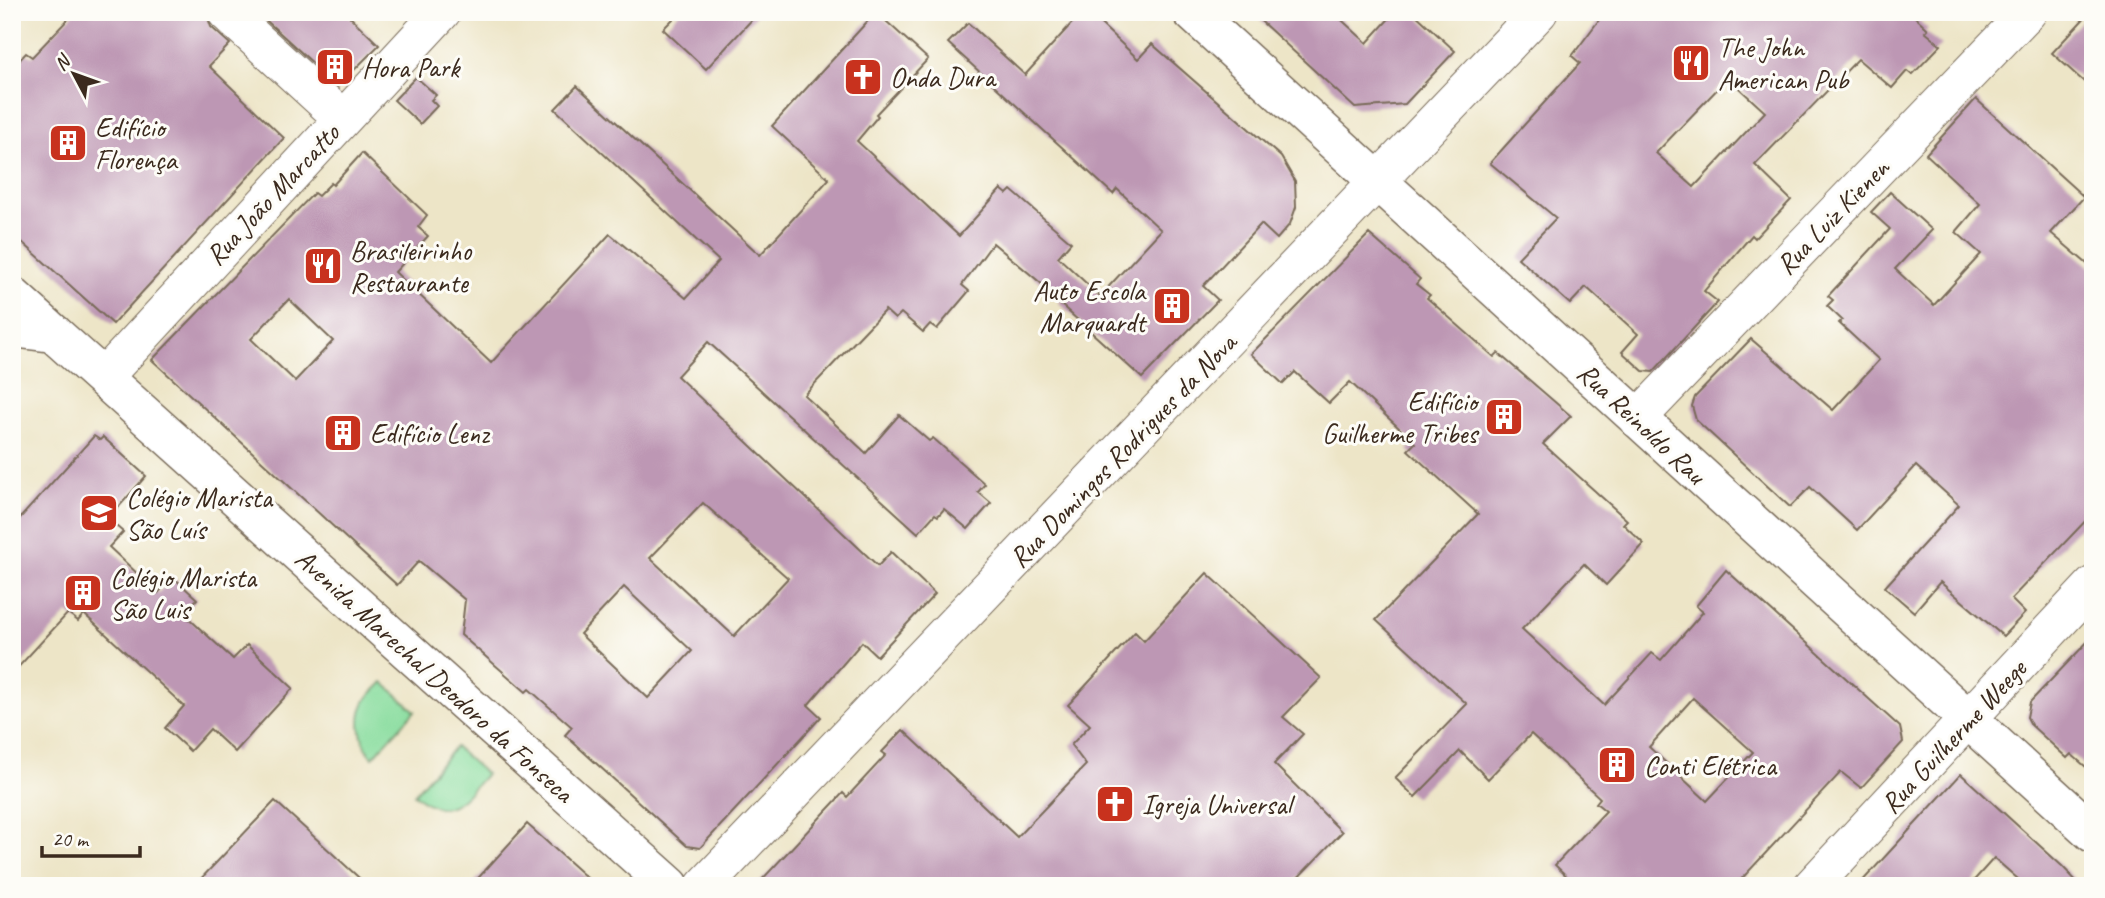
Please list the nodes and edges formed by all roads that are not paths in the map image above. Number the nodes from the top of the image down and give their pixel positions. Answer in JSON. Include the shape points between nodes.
{"nodes":[{"id":1,"x":226,"y":12,"type":"edge"},
{"id":2,"x":442,"y":12,"type":"edge"},
{"id":3,"x":1192,"y":12,"type":"edge"},
{"id":4,"x":1539,"y":12,"type":"edge"},
{"id":5,"x":2028,"y":12,"type":"edge"},
{"id":6,"x":342,"y":118,"type":"junction"},
{"id":7,"x":1379,"y":181,"type":"junction"},
{"id":8,"x":12,"y":296,"type":"edge"},
{"id":9,"x":12,"y":328,"type":"edge"},
{"id":10,"x":53,"y":333,"type":"junction"},
{"id":11,"x":103,"y":377,"type":"junction"},
{"id":12,"x":1637,"y":419,"type":"junction"},
{"id":13,"x":2093,"y":585,"type":"edge"},
{"id":14,"x":1966,"y":720,"type":"junction"},
{"id":15,"x":2093,"y":833,"type":"edge"},
{"id":16,"x":670,"y":886,"type":"edge"},
{"id":17,"x":704,"y":886,"type":"edge"},
{"id":18,"x":1812,"y":886,"type":"edge"}],
"edges":[{"from":1,"to":6,"type":"street"},
{"from":2,"to":6,"type":"street","name":"Rua João Marcatto"},
{"from":3,"to":7,"type":"main road","name":"Rua Reinoldo Rau"},
{"from":4,"to":7,"type":"street","name":"Rua Domingos Rodrigues da Nova"},
{"from":5,"to":12,"type":"street","name":"Rua Luiz Kienen"},
{"from":6,"to":11,"type":"street","name":"Rua João Marcatto"},
{"from":7,"to":12,"type":"main road","name":"Rua Reinoldo Rau"},
{"from":7,"to":17,"type":"street","name":"Rua Domingos Rodrigues da Nova"},
{"from":8,"to":10,"type":"main road","name":"Avenida Marechal Deodoro da Fonseca"},
{"from":9,"to":10,"type":"main road"},
{"from":10,"to":11,"type":"main road","name":"Avenida Marechal Deodoro da Fonseca"},
{"from":11,"to":16,"type":"main road","name":"Avenida Marechal Deodoro da Fonseca"},
{"from":12,"to":14,"type":"main road","name":"Rua Reinoldo Rau"},
{"from":13,"to":14,"type":"street","name":"Rua Guilherme Weege"},
{"from":14,"to":15,"type":"main road","name":"Rua Reinoldo Rau"},
{"from":14,"to":18,"type":"street","name":"Rua Guilherme Weege"}]}
